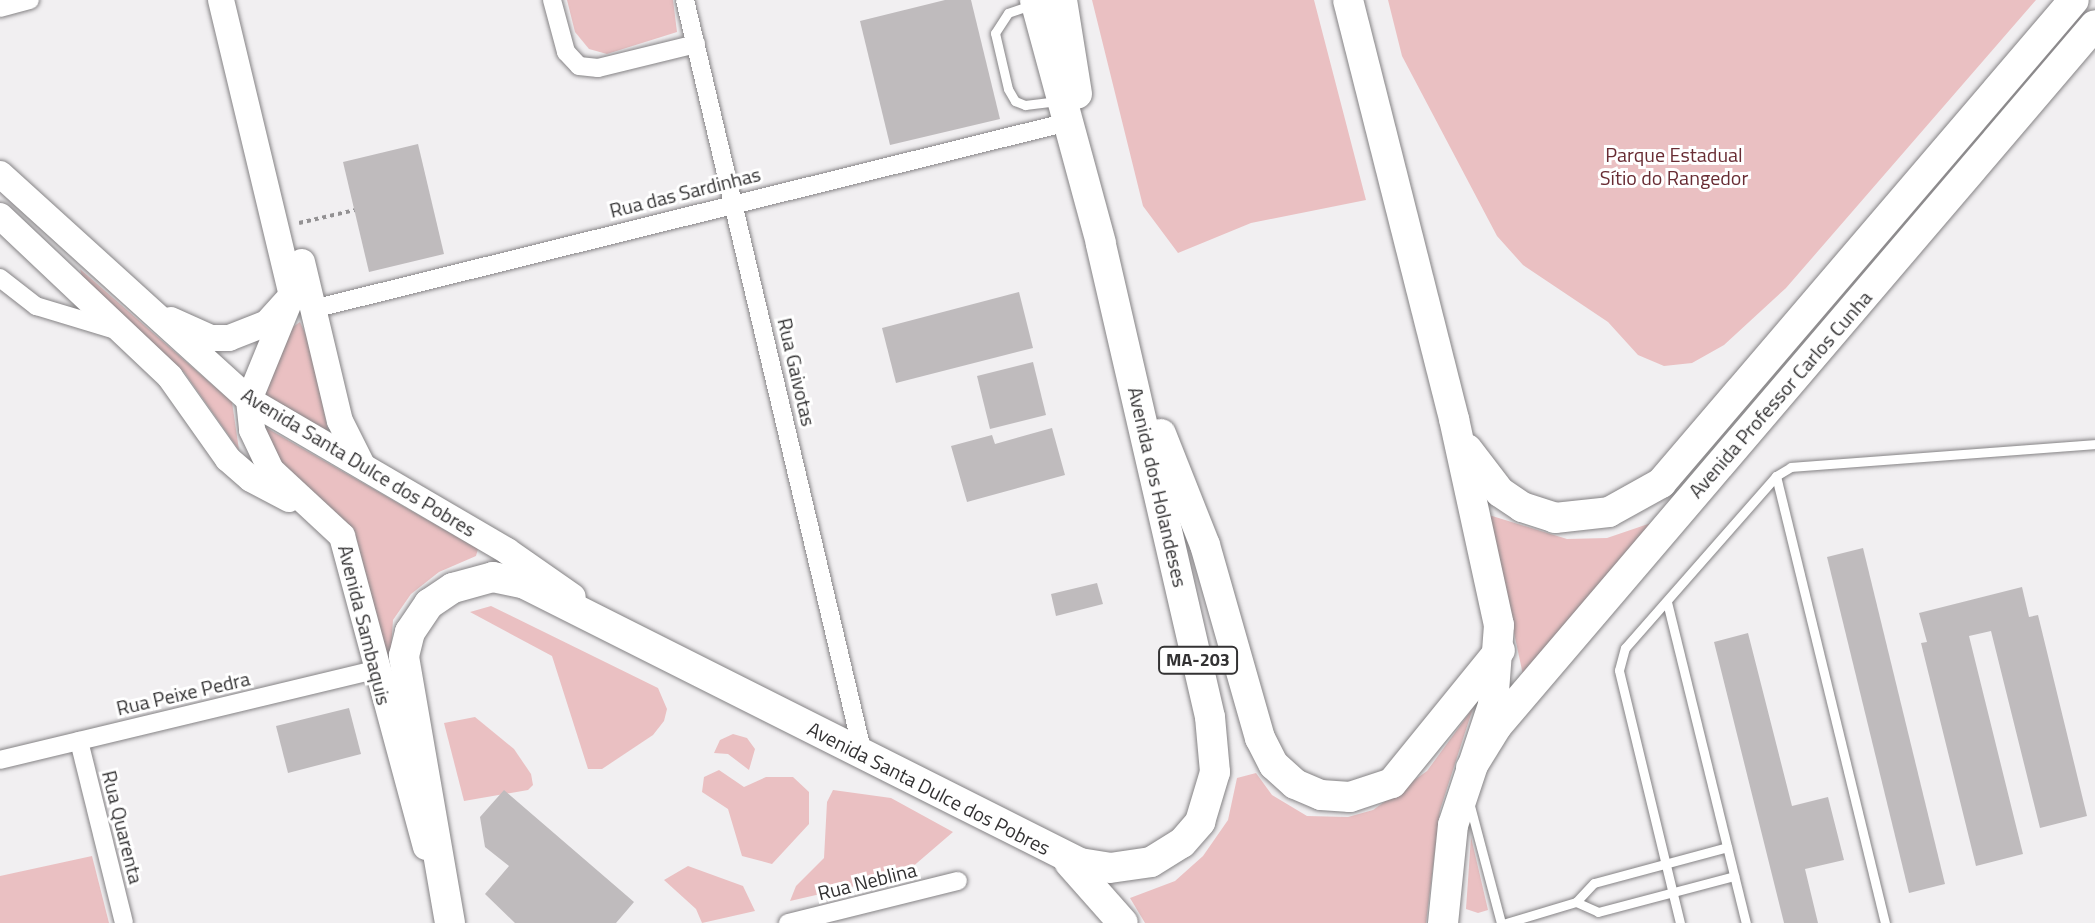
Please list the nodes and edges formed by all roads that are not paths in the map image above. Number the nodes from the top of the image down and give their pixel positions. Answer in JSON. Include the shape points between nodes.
{"nodes":[{"id":1,"x":30,"y":0,"type":"edge"},
{"id":2,"x":221,"y":0,"type":"edge"},
{"id":3,"x":237,"y":0,"type":"edge"},
{"id":4,"x":552,"y":0,"type":"edge"},
{"id":5,"x":685,"y":0,"type":"edge"},
{"id":6,"x":1348,"y":0,"type":"edge"},
{"id":7,"x":2074,"y":0,"type":"edge"},
{"id":8,"x":1044,"y":1,"type":"edge"},
{"id":9,"x":0,"y":8,"type":"edge"},
{"id":10,"x":2095,"y":25,"type":"edge"},
{"id":11,"x":696,"y":44,"type":"junction"},
{"id":12,"x":1065,"y":112,"type":"junction"},
{"id":13,"x":0,"y":174,"type":"edge"},
{"id":14,"x":735,"y":202,"type":"junction"},
{"id":15,"x":0,"y":216,"type":"edge"},
{"id":16,"x":1101,"y":243,"type":"junction"},
{"id":17,"x":0,"y":278,"type":"edge"},
{"id":18,"x":290,"y":282,"type":"junction"},
{"id":19,"x":137,"y":302,"type":"junction"},
{"id":20,"x":313,"y":309,"type":"junction"},
{"id":21,"x":126,"y":333,"type":"junction"},
{"id":22,"x":1124,"y":344,"type":"junction"},
{"id":23,"x":249,"y":400,"type":"junction"},
{"id":24,"x":1454,"y":419,"type":"junction"},
{"id":25,"x":2095,"y":444,"type":"edge"},
{"id":26,"x":364,"y":468,"type":"junction"},
{"id":27,"x":1776,"y":476,"type":"junction"},
{"id":28,"x":329,"y":519,"type":"junction"},
{"id":29,"x":493,"y":577,"type":"joint"},
{"id":30,"x":1667,"y":602,"type":"junction"},
{"id":31,"x":625,"y":633,"type":"junction"},
{"id":32,"x":1500,"y":650,"type":"junction"},
{"id":33,"x":376,"y":670,"type":"junction"},
{"id":34,"x":79,"y":741,"type":"junction"},
{"id":35,"x":863,"y":754,"type":"junction"},
{"id":36,"x":0,"y":760,"type":"edge"},
{"id":37,"x":1468,"y":777,"type":"junction"},
{"id":38,"x":1727,"y":847,"type":"junction"},
{"id":39,"x":1061,"y":855,"type":"junction"},
{"id":40,"x":1665,"y":863,"type":"junction"},
{"id":41,"x":1734,"y":876,"type":"junction"},
{"id":42,"x":958,"y":881,"type":"dead end"},
{"id":43,"x":1672,"y":892,"type":"junction"},
{"id":44,"x":1576,"y":902,"type":"junction"},
{"id":45,"x":1445,"y":915,"type":"edge"},
{"id":46,"x":448,"y":916,"type":"edge"},
{"id":47,"x":124,"y":923,"type":"edge"},
{"id":48,"x":788,"y":923,"type":"edge"},
{"id":49,"x":1123,"y":923,"type":"edge"},
{"id":50,"x":1503,"y":923,"type":"edge"},
{"id":51,"x":1680,"y":923,"type":"edge"},
{"id":52,"x":1746,"y":923,"type":"edge"},
{"id":53,"x":1885,"y":923,"type":"edge"}],
"edges":[{"from":1,"to":9,"type":"street"},
{"from":2,"to":18,"type":"main road"},
{"from":3,"to":20,"type":"main road"},
{"from":4,"to":11,"type":"street","via":[[566,52],[579,66],[598,68]]},
{"from":5,"to":11,"type":"street","name":"Rua Gaivotas"},
{"from":6,"to":24,"type":"main road"},
{"from":7,"to":24,"type":"main road","name":"Avenida Professor Carlos Cunha","via":[[1661,483],[1645,494],[1590,518],[1538,514],[1508,498],[1485,477]]},
{"from":8,"to":12,"type":"main road","name":"Avenida dos Holandeses","number":"MA-203"},
{"from":8,"to":12,"type":"lane","via":[[1008,13],[995,33],[1015,101]]},
{"from":8,"to":16,"type":"main road"},
{"from":10,"to":37,"type":"main road","name":"Avenida Professor Carlos Cunha","via":[[1497,726]]},
{"from":11,"to":14,"type":"street","name":"Rua Gaivotas"},
{"from":12,"to":14,"type":"street","name":"Rua das Sardinhas"},
{"from":12,"to":16,"type":"main road","name":"Avenida dos Holandeses","number":"MA-203"},
{"from":13,"to":19,"type":"main road","name":"Avenida Santa Dulce dos Pobres"},
{"from":14,"to":20,"type":"street","name":"Rua das Sardinhas"},
{"from":14,"to":35,"type":"street","name":"Rua Gaivotas"},
{"from":15,"to":21,"type":"main road"},
{"from":16,"to":22,"type":"main road","name":"Avenida dos Holandeses","number":"MA-203"},
{"from":17,"to":21,"type":"street","via":[[36,306]]},
{"from":18,"to":19,"type":"main road","via":[[287,301],[272,320],[224,339],[202,335]]},
{"from":18,"to":23,"type":"main road","via":[[288,312]]},
{"from":19,"to":23,"type":"main road","name":"Avenida Santa Dulce dos Pobres"},
{"from":20,"to":26,"type":"main road","via":[[340,421]]},
{"from":21,"to":28,"type":"main road","via":[[178,387],[243,473]]},
{"from":22,"to":32,"type":"main road","via":[[1205,545],[1255,725],[1283,774],[1307,790],[1335,797],[1361,795],[1392,783]]},
{"from":22,"to":39,"type":"main road","name":"Avenida dos Holandeses","number":"MA-203","via":[[1210,717],[1214,784],[1195,829],[1160,858],[1110,868]]},
{"from":23,"to":26,"type":"main road","name":"Avenida Santa Dulce dos Pobres"},
{"from":23,"to":28,"type":"main road","name":"Avenida Sambaquis","via":[[254,440],[266,463]]},
{"from":24,"to":32,"type":"main road"},
{"from":25,"to":27,"type":"lane","via":[[1791,467]]},
{"from":26,"to":31,"type":"main road","name":"Avenida Santa Dulce dos Pobres","via":[[507,551]]},
{"from":27,"to":30,"type":"lane"},
{"from":27,"to":53,"type":"lane"},
{"from":28,"to":33,"type":"main road","name":"Avenida Sambaquis","via":[[345,542]]},
{"from":29,"to":31,"type":"main road","name":"Avenida Santa Dulce dos Pobres","via":[[525,584]]},
{"from":29,"to":46,"type":"main road","name":"Avenida Sambaquis","via":[[453,588],[429,604],[410,632],[404,656]]},
{"from":30,"to":38,"type":"lane"},
{"from":30,"to":40,"type":"lane","via":[[1619,660]]},
{"from":31,"to":35,"type":"main road","name":"Avenida Santa Dulce dos Pobres"},
{"from":32,"to":37,"type":"main road","via":[[1493,705]]},
{"from":33,"to":34,"type":"street","name":"Rua Peixe Pedra"},
{"from":33,"to":46,"type":"main road","name":"Avenida Sambaquis"},
{"from":34,"to":36,"type":"street","name":"Rua Peixe Pedra"},
{"from":34,"to":47,"type":"street","name":"Rua Quarenta"},
{"from":35,"to":39,"type":"main road","name":"Avenida Santa Dulce dos Pobres"},
{"from":37,"to":45,"type":"main road","via":[[1453,825]]},
{"from":37,"to":50,"type":"lane"},
{"from":38,"to":40,"type":"lane"},
{"from":38,"to":41,"type":"lane"},
{"from":39,"to":49,"type":"main road","via":[[1093,884]]},
{"from":40,"to":43,"type":"lane"},
{"from":40,"to":44,"type":"lane","via":[[1594,883]]},
{"from":41,"to":43,"type":"lane"},
{"from":41,"to":52,"type":"lane"},
{"from":42,"to":48,"type":"street","name":"Rua Neblina"},
{"from":43,"to":44,"type":"lane","via":[[1598,912]]},
{"from":43,"to":51,"type":"lane"},
{"from":44,"to":50,"type":"lane"}]}
